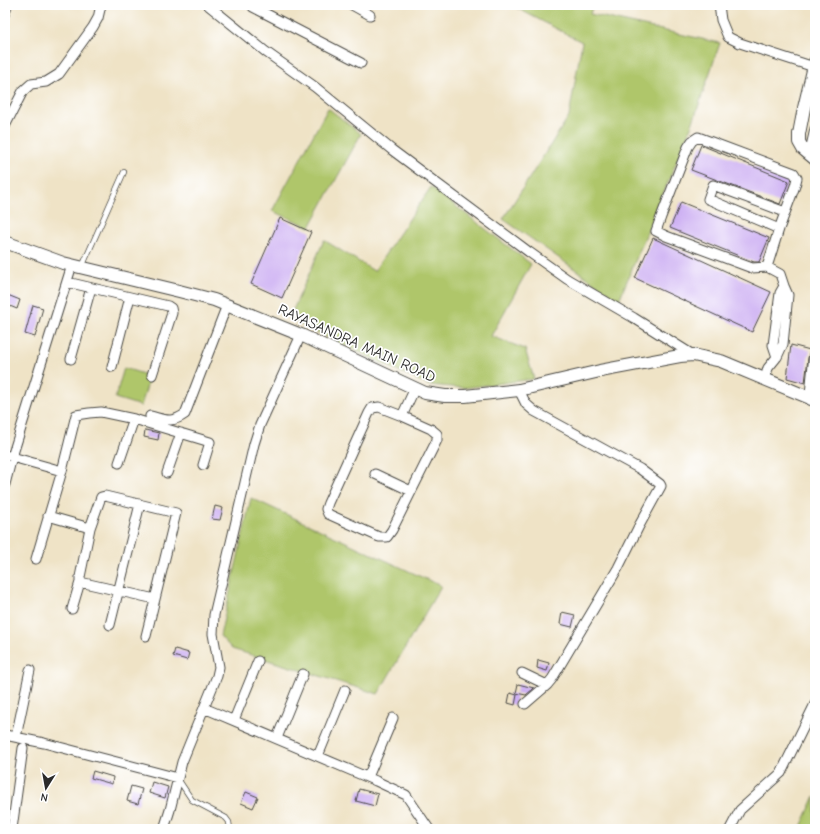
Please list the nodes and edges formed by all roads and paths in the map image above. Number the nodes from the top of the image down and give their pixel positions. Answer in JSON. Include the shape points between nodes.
{"nodes":[{"id":1,"x":10,"y":5,"type":"edge"},
{"id":2,"x":101,"y":5,"type":"edge"},
{"id":3,"x":208,"y":5,"type":"edge"},
{"id":4,"x":252,"y":5,"type":"edge"},
{"id":5,"x":352,"y":5,"type":"edge"},
{"id":6,"x":719,"y":5,"type":"edge"},
{"id":7,"x":370,"y":15,"type":"dead end"},
{"id":8,"x":5,"y":18,"type":"edge"},
{"id":9,"x":360,"y":63,"type":"dead end"},
{"id":10,"x":814,"y":64,"type":"edge"},
{"id":11,"x":5,"y":126,"type":"edge"},
{"id":12,"x":815,"y":129,"type":"edge"},
{"id":13,"x":812,"y":157,"type":"edge"},
{"id":14,"x":124,"y":172,"type":"dead end"},
{"id":15,"x":785,"y":212,"type":"junction"},
{"id":16,"x":779,"y":229,"type":"junction"},
{"id":17,"x":5,"y":242,"type":"edge"},
{"id":18,"x":77,"y":266,"type":"junction"},
{"id":19,"x":767,"y":267,"type":"junction"},
{"id":20,"x":67,"y":282,"type":"junction"},
{"id":21,"x":91,"y":288,"type":"junction"},
{"id":22,"x":130,"y":297,"type":"junction"},
{"id":23,"x":227,"y":306,"type":"junction"},
{"id":24,"x":301,"y":335,"type":"junction"},
{"id":25,"x":693,"y":355,"type":"junction"},
{"id":26,"x":72,"y":359,"type":"dead end"},
{"id":27,"x":815,"y":359,"type":"edge"},
{"id":28,"x":112,"y":367,"type":"dead end"},
{"id":29,"x":152,"y":375,"type":"dead end"},
{"id":30,"x":765,"y":380,"type":"junction"},
{"id":31,"x":414,"y":388,"type":"junction"},
{"id":32,"x":519,"y":390,"type":"junction"},
{"id":33,"x":813,"y":400,"type":"edge"},
{"id":34,"x":150,"y":416,"type":"dead end"},
{"id":35,"x":402,"y":416,"type":"junction"},
{"id":36,"x":134,"y":419,"type":"junction"},
{"id":37,"x":181,"y":433,"type":"junction"},
{"id":38,"x":9,"y":456,"type":"edge"},
{"id":39,"x":119,"y":464,"type":"dead end"},
{"id":40,"x":203,"y":465,"type":"dead end"},
{"id":41,"x":62,"y":470,"type":"junction"},
{"id":42,"x":167,"y":473,"type":"dead end"},
{"id":43,"x":375,"y":474,"type":"dead end"},
{"id":44,"x":5,"y":484,"type":"edge"},
{"id":45,"x":411,"y":492,"type":"junction"},
{"id":46,"x":140,"y":504,"type":"junction"},
{"id":47,"x":48,"y":516,"type":"junction"},
{"id":48,"x":90,"y":528,"type":"junction"},
{"id":49,"x":36,"y":559,"type":"dead end"},
{"id":50,"x":80,"y":582,"type":"junction"},
{"id":51,"x":118,"y":591,"type":"junction"},
{"id":52,"x":155,"y":599,"type":"junction"},
{"id":53,"x":72,"y":609,"type":"dead end"},
{"id":54,"x":110,"y":625,"type":"dead end"},
{"id":55,"x":146,"y":636,"type":"dead end"},
{"id":56,"x":258,"y":661,"type":"dead end"},
{"id":57,"x":30,"y":670,"type":"dead end"},
{"id":58,"x":304,"y":674,"type":"dead end"},
{"id":59,"x":522,"y":674,"type":"dead end"},
{"id":60,"x":547,"y":685,"type":"junction"},
{"id":61,"x":345,"y":690,"type":"dead end"},
{"id":62,"x":525,"y":704,"type":"dead end"},
{"id":63,"x":815,"y":704,"type":"edge"},
{"id":64,"x":204,"y":708,"type":"junction"},
{"id":65,"x":393,"y":718,"type":"dead end"},
{"id":66,"x":234,"y":720,"type":"junction"},
{"id":67,"x":5,"y":735,"type":"edge"},
{"id":68,"x":16,"y":737,"type":"junction"},
{"id":69,"x":276,"y":738,"type":"junction"},
{"id":70,"x":23,"y":748,"type":"dead end"},
{"id":71,"x":318,"y":756,"type":"junction"},
{"id":72,"x":368,"y":777,"type":"junction"},
{"id":73,"x":178,"y":778,"type":"junction"},
{"id":74,"x":12,"y":829,"type":"edge"},
{"id":75,"x":164,"y":829,"type":"edge"},
{"id":76,"x":230,"y":829,"type":"edge"},
{"id":77,"x":429,"y":829,"type":"edge"},
{"id":78,"x":730,"y":829,"type":"edge"}],
"edges":[{"from":1,"to":8,"type":"lane"},
{"from":2,"to":11,"type":"street","via":[[93,27],[59,74],[46,82],[31,84],[23,91]]},
{"from":3,"to":25,"type":"street","via":[[392,150],[529,252],[567,279]]},
{"from":4,"to":9,"type":"street"},
{"from":5,"to":7,"type":"street"},
{"from":6,"to":10,"type":"street","via":[[721,20],[728,37],[740,43]]},
{"from":10,"to":13,"type":"street","via":[[799,134],[799,142]]},
{"from":12,"to":13,"type":"street"},
{"from":14,"to":18,"type":"lane"},
{"from":15,"to":16,"type":"street"},
{"from":15,"to":16,"type":"street","via":[[713,185],[710,192],[708,199]]},
{"from":15,"to":19,"type":"street","via":[[797,178],[794,173],[698,137],[692,141],[660,216],[656,231],[666,236],[752,268]]},
{"from":16,"to":19,"type":"street"},
{"from":17,"to":18,"type":"street","name":"RAYASANDRA MAIN ROAD"},
{"from":18,"to":20,"type":"street"},
{"from":18,"to":23,"type":"street","name":"RAYASANDRA MAIN ROAD","via":[[214,300]]},
{"from":19,"to":30,"type":"street","via":[[780,274],[788,295],[783,344],[768,368]]},
{"from":20,"to":21,"type":"street"},
{"from":20,"to":38,"type":"street"},
{"from":21,"to":22,"type":"street"},
{"from":21,"to":26,"type":"street"},
{"from":22,"to":28,"type":"street"},
{"from":22,"to":29,"type":"street","via":[[171,308],[172,313]]},
{"from":23,"to":24,"type":"street","name":"RAYASANDRA MAIN ROAD"},
{"from":23,"to":34,"type":"street","via":[[185,414],[175,420]]},
{"from":24,"to":31,"type":"street","name":"RAYASANDRA MAIN ROAD"},
{"from":24,"to":64,"type":"street","via":[[260,425],[254,444],[214,615],[212,634],[219,667]]},
{"from":25,"to":30,"type":"street","name":"RAYASANDRA MAIN ROAD","via":[[721,361]]},
{"from":25,"to":32,"type":"street","name":"RAYASANDRA MAIN ROAD","via":[[600,371]]},
{"from":27,"to":33,"type":"street"},
{"from":30,"to":33,"type":"street","name":"RAYASANDRA MAIN ROAD"},
{"from":31,"to":32,"type":"street","name":"RAYASANDRA MAIN ROAD","via":[[425,393],[445,396]]},
{"from":31,"to":35,"type":"street"},
{"from":32,"to":60,"type":"street","via":[[526,404],[534,411],[640,469],[661,486],[614,574],[558,671]]},
{"from":35,"to":45,"type":"street","via":[[437,434],[437,440]]},
{"from":35,"to":45,"type":"street","via":[[379,407],[372,408],[326,509],[328,514],[379,537],[387,537]]},
{"from":36,"to":37,"type":"street"},
{"from":36,"to":39,"type":"street"},
{"from":36,"to":41,"type":"street","via":[[101,412],[76,416]]},
{"from":37,"to":40,"type":"street","via":[[210,442]]},
{"from":37,"to":42,"type":"street"},
{"from":38,"to":41,"type":"street"},
{"from":38,"to":44,"type":"street"},
{"from":41,"to":47,"type":"street"},
{"from":43,"to":45,"type":"street"},
{"from":46,"to":48,"type":"street","via":[[101,497]]},
{"from":46,"to":51,"type":"street"},
{"from":46,"to":52,"type":"street","via":[[176,513]]},
{"from":47,"to":48,"type":"street"},
{"from":47,"to":49,"type":"street"},
{"from":48,"to":50,"type":"street"},
{"from":50,"to":51,"type":"street"},
{"from":50,"to":53,"type":"street"},
{"from":51,"to":52,"type":"street"},
{"from":51,"to":54,"type":"street"},
{"from":52,"to":55,"type":"street"},
{"from":56,"to":66,"type":"street"},
{"from":57,"to":68,"type":"street"},
{"from":58,"to":69,"type":"street"},
{"from":59,"to":60,"type":"street"},
{"from":60,"to":62,"type":"street"},
{"from":61,"to":71,"type":"street"},
{"from":63,"to":78,"type":"street","via":[[782,773],[740,810]]},
{"from":64,"to":66,"type":"street"},
{"from":64,"to":73,"type":"street"},
{"from":65,"to":72,"type":"street"},
{"from":66,"to":69,"type":"street"},
{"from":67,"to":68,"type":"street"},
{"from":68,"to":73,"type":"street"},
{"from":69,"to":71,"type":"street"},
{"from":70,"to":74,"type":"street"},
{"from":71,"to":72,"type":"street"},
{"from":72,"to":77,"type":"street","via":[[406,795]]},
{"from":73,"to":75,"type":"street"},
{"from":73,"to":76,"type":"lane","via":[[192,800],[226,818]]}]}
